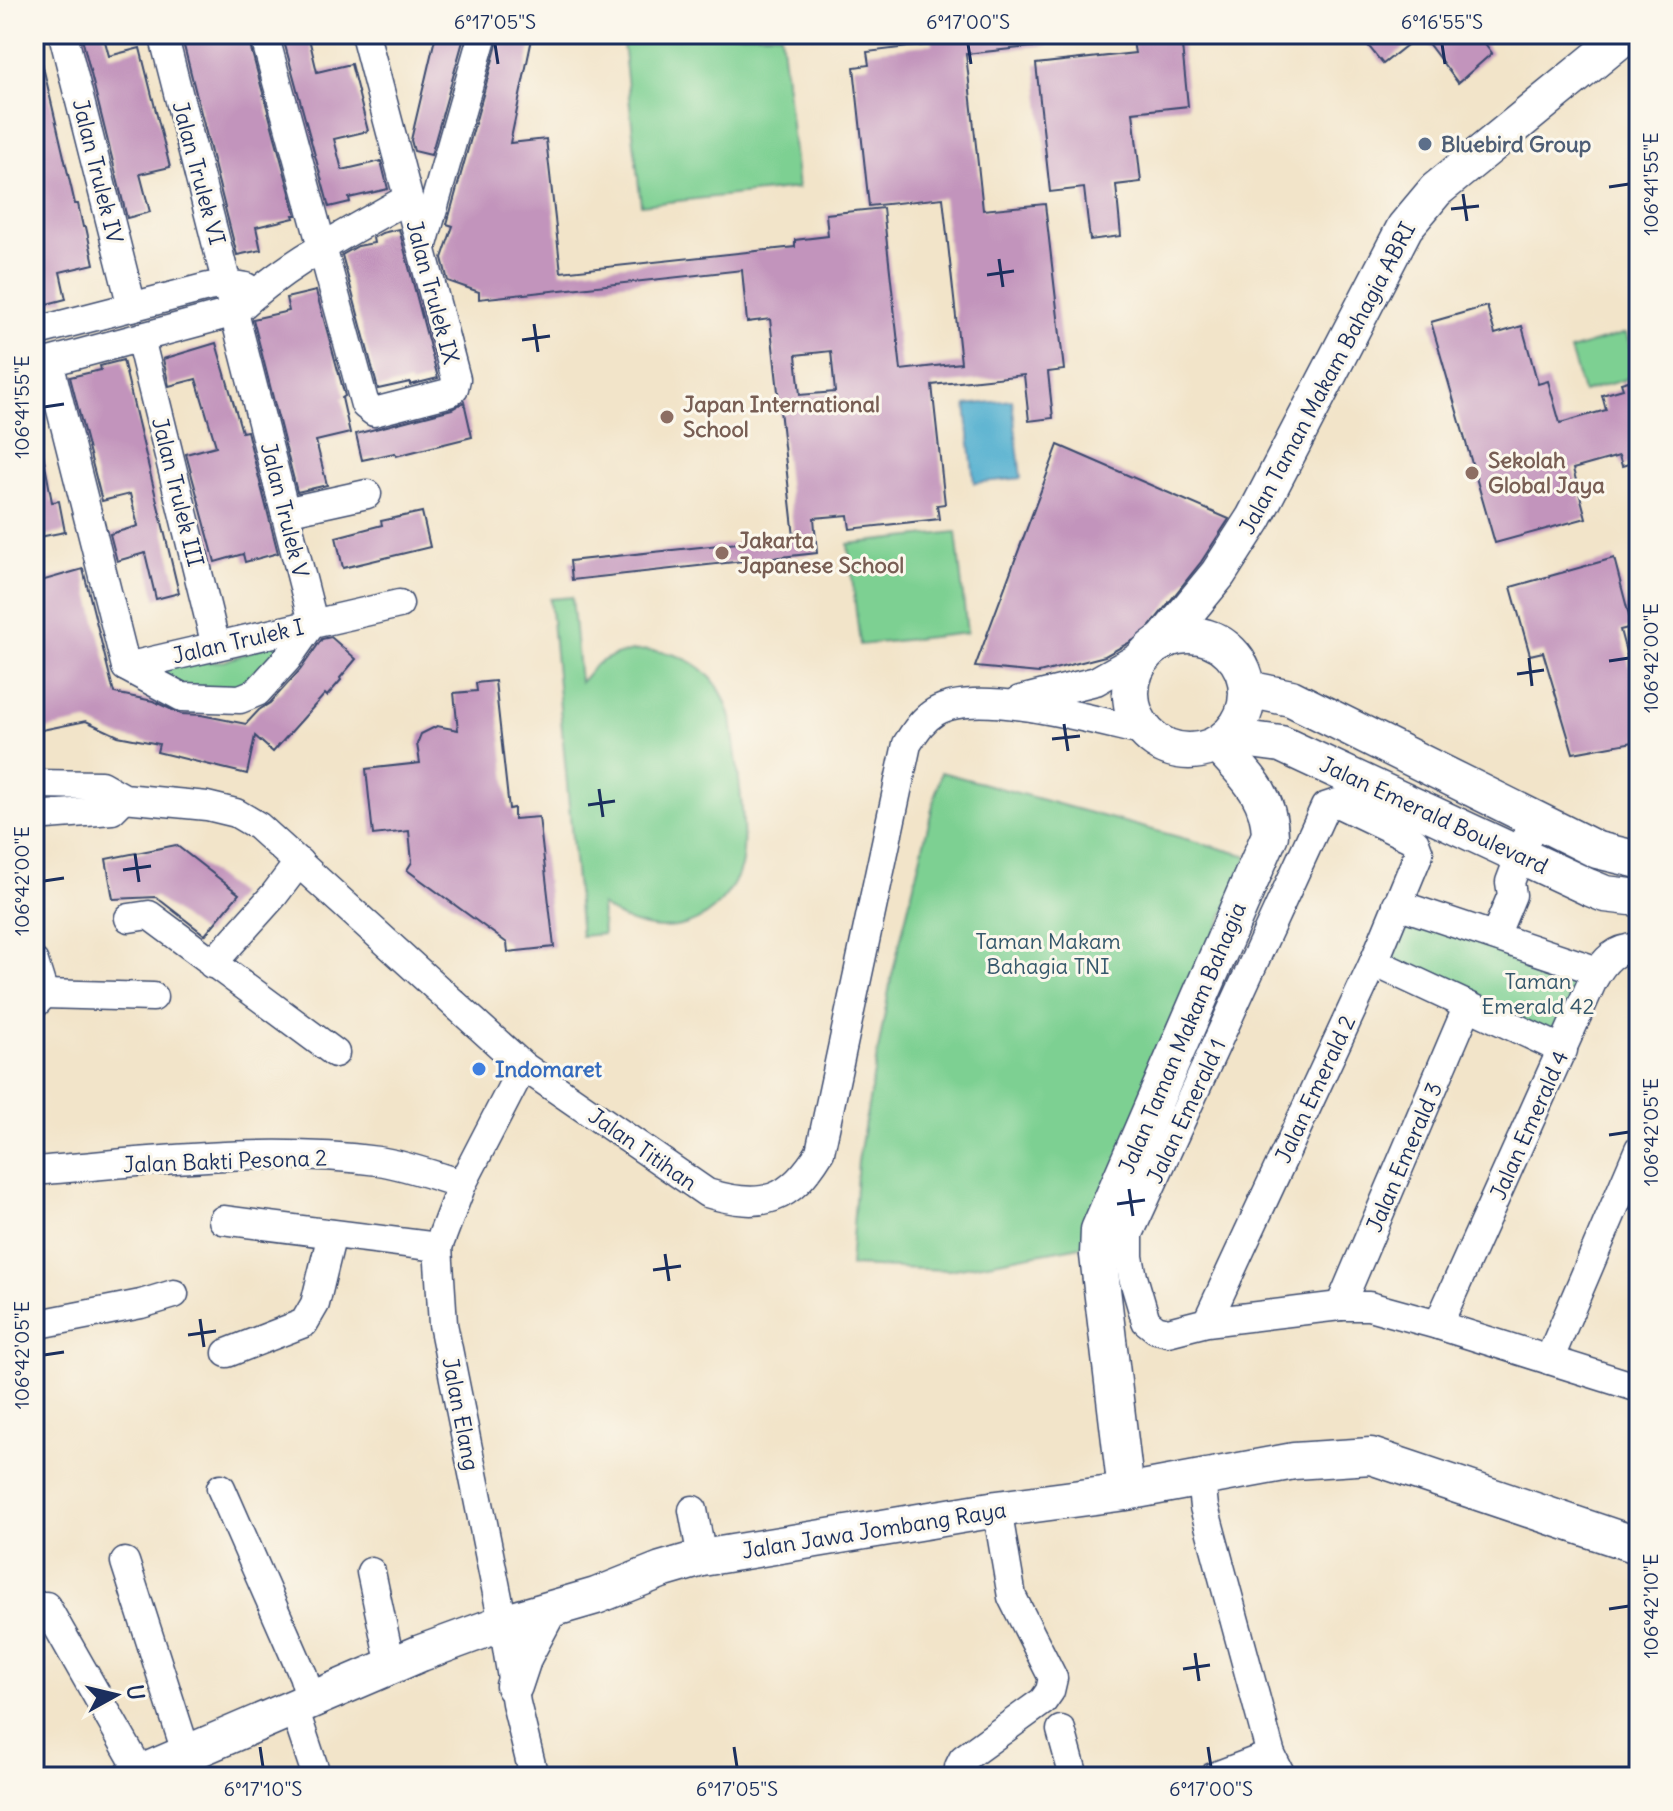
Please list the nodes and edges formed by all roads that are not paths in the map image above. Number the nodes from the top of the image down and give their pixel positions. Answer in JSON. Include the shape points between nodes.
{"nodes":[{"id":1,"x":63,"y":34,"type":"edge"},
{"id":2,"x":163,"y":34,"type":"edge"},
{"id":3,"x":264,"y":34,"type":"edge"},
{"id":4,"x":365,"y":34,"type":"edge"},
{"id":5,"x":483,"y":34,"type":"edge"},
{"id":6,"x":1627,"y":34,"type":"edge"},
{"id":7,"x":407,"y":199,"type":"junction"},
{"id":8,"x":321,"y":247,"type":"junction"},
{"id":9,"x":422,"y":248,"type":"junction"},
{"id":10,"x":228,"y":284,"type":"junction"},
{"id":11,"x":258,"y":290,"type":"junction"},
{"id":12,"x":132,"y":307,"type":"junction"},
{"id":13,"x":235,"y":312,"type":"junction"},
{"id":14,"x":36,"y":324,"type":"edge"},
{"id":15,"x":140,"y":338,"type":"junction"},
{"id":16,"x":42,"y":364,"type":"edge"},
{"id":17,"x":367,"y":494,"type":"dead end"},
{"id":18,"x":285,"y":512,"type":"junction"},
{"id":19,"x":1218,"y":574,"type":"junction"},
{"id":20,"x":399,"y":604,"type":"dead end"},
{"id":21,"x":313,"y":622,"type":"junction"},
{"id":22,"x":216,"y":646,"type":"junction"},
{"id":23,"x":1156,"y":646,"type":"junction"},
{"id":24,"x":1229,"y":651,"type":"junction"},
{"id":25,"x":126,"y":667,"type":"junction"},
{"id":26,"x":1247,"y":689,"type":"junction"},
{"id":27,"x":1291,"y":698,"type":"junction"},
{"id":28,"x":1000,"y":703,"type":"junction"},
{"id":29,"x":1146,"y":732,"type":"junction"},
{"id":30,"x":1223,"y":741,"type":"junction"},
{"id":31,"x":1281,"y":744,"type":"junction"},
{"id":32,"x":34,"y":784,"type":"edge"},
{"id":33,"x":1261,"y":794,"type":"junction"},
{"id":34,"x":124,"y":798,"type":"junction"},
{"id":35,"x":35,"y":812,"type":"edge"},
{"id":36,"x":1543,"y":823,"type":"junction"},
{"id":37,"x":1419,"y":853,"type":"joint"},
{"id":38,"x":1528,"y":859,"type":"junction"},
{"id":39,"x":1639,"y":860,"type":"edge"},
{"id":40,"x":299,"y":862,"type":"junction"},
{"id":41,"x":1639,"y":898,"type":"edge"},
{"id":42,"x":1397,"y":904,"type":"junction"},
{"id":43,"x":129,"y":918,"type":"dead end"},
{"id":44,"x":1495,"y":936,"type":"junction"},
{"id":45,"x":1639,"y":947,"type":"edge"},
{"id":46,"x":34,"y":962,"type":"edge"},
{"id":47,"x":1374,"y":962,"type":"junction"},
{"id":48,"x":212,"y":964,"type":"junction"},
{"id":49,"x":1598,"y":971,"type":"junction"},
{"id":50,"x":153,"y":997,"type":"dead end"},
{"id":51,"x":39,"y":999,"type":"edge"},
{"id":52,"x":1467,"y":1008,"type":"junction"},
{"id":53,"x":1563,"y":1050,"type":"junction"},
{"id":54,"x":335,"y":1053,"type":"dead end"},
{"id":55,"x":523,"y":1066,"type":"junction"},
{"id":56,"x":1639,"y":1149,"type":"edge"},
{"id":57,"x":34,"y":1171,"type":"edge"},
{"id":58,"x":462,"y":1184,"type":"junction"},
{"id":59,"x":223,"y":1220,"type":"dead end"},
{"id":60,"x":332,"y":1234,"type":"junction"},
{"id":61,"x":438,"y":1247,"type":"junction"},
{"id":62,"x":174,"y":1294,"type":"dead end"},
{"id":63,"x":1340,"y":1306,"type":"junction"},
{"id":64,"x":1207,"y":1322,"type":"junction"},
{"id":65,"x":34,"y":1325,"type":"edge"},
{"id":66,"x":1438,"y":1325,"type":"junction"},
{"id":67,"x":227,"y":1353,"type":"dead end"},
{"id":68,"x":1549,"y":1360,"type":"junction"},
{"id":69,"x":1639,"y":1388,"type":"edge"},
{"id":70,"x":1201,"y":1479,"type":"junction"},
{"id":71,"x":221,"y":1488,"type":"dead end"},
{"id":72,"x":1126,"y":1492,"type":"junction"},
{"id":73,"x":997,"y":1509,"type":"junction"},
{"id":74,"x":693,"y":1510,"type":"dead end"},
{"id":75,"x":1639,"y":1546,"type":"edge"},
{"id":76,"x":702,"y":1558,"type":"junction"},
{"id":77,"x":125,"y":1562,"type":"dead end"},
{"id":78,"x":371,"y":1572,"type":"dead end"},
{"id":79,"x":548,"y":1611,"type":"junction"},
{"id":80,"x":34,"y":1612,"type":"edge"},
{"id":81,"x":503,"y":1623,"type":"junction"},
{"id":82,"x":391,"y":1666,"type":"junction"},
{"id":83,"x":514,"y":1686,"type":"junction"},
{"id":84,"x":303,"y":1705,"type":"junction"},
{"id":85,"x":1061,"y":1730,"type":"dead end"},
{"id":86,"x":187,"y":1755,"type":"junction"},
{"id":87,"x":1277,"y":1766,"type":"edge"},
{"id":88,"x":136,"y":1775,"type":"edge"},
{"id":89,"x":317,"y":1777,"type":"edge"},
{"id":90,"x":534,"y":1777,"type":"edge"},
{"id":91,"x":959,"y":1777,"type":"edge"},
{"id":92,"x":1074,"y":1777,"type":"edge"},
{"id":93,"x":1213,"y":1777,"type":"edge"}],
"edges":[{"from":1,"to":12,"type":"street","name":"Jalan Trulek IV"},
{"from":2,"to":10,"type":"street","name":"Jalan Trulek VI"},
{"from":3,"to":8,"type":"street"},
{"from":4,"to":7,"type":"street","name":"Jalan Trulek IX"},
{"from":5,"to":9,"type":"street"},
{"from":6,"to":19,"type":"main road","name":"Jalan Taman Makam Bahagia ABRI","via":[[1436,190],[1414,215],[1254,518]]},
{"from":7,"to":8,"type":"street"},
{"from":7,"to":9,"type":"street","name":"Jalan Trulek IX"},
{"from":8,"to":9,"type":"street","name":"Jalan Trulek IX","via":[[365,405],[374,412],[454,388]]},
{"from":8,"to":11,"type":"street"},
{"from":10,"to":11,"type":"street"},
{"from":10,"to":12,"type":"street"},
{"from":10,"to":13,"type":"street","name":"Jalan Trulek VI"},
{"from":11,"to":13,"type":"street"},
{"from":12,"to":14,"type":"street"},
{"from":13,"to":15,"type":"street"},
{"from":13,"to":18,"type":"street","name":"Jalan Trulek V"},
{"from":15,"to":16,"type":"street"},
{"from":15,"to":22,"type":"street","name":"Jalan Trulek III"},
{"from":16,"to":25,"type":"street"},
{"from":17,"to":18,"type":"street"},
{"from":18,"to":21,"type":"street","name":"Jalan Trulek V"},
{"from":19,"to":23,"type":"main road","name":"Jalan Taman Makam Bahagia ABRI"},
{"from":19,"to":24,"type":"main road","via":[[1217,616]]},
{"from":20,"to":21,"type":"street"},
{"from":21,"to":22,"type":"street","name":"Jalan Trulek I"},
{"from":21,"to":25,"type":"street","name":"Jalan Trulek I","via":[[257,692],[240,699],[182,697]]},
{"from":22,"to":25,"type":"street","name":"Jalan Trulek I"},
{"from":23,"to":24,"type":"main road","via":[[1187,635]]},
{"from":23,"to":28,"type":"street","name":"Jalan Titihan","via":[[1096,681]]},
{"from":23,"to":29,"type":"main road","via":[[1136,671],[1132,696]]},
{"from":24,"to":26,"type":"main road","via":[[1245,675]]},
{"from":26,"to":27,"type":"main road","name":"Jalan Emerald Boulevard"},
{"from":26,"to":30,"type":"main road","via":[[1239,723]]},
{"from":27,"to":31,"type":"main road","via":[[1277,724]]},
{"from":27,"to":36,"type":"main road","name":"Jalan Emerald Boulevard"},
{"from":28,"to":29,"type":"street","name":"Jalan Titihan"},
{"from":28,"to":55,"type":"street","name":"Jalan Titihan","via":[[975,701],[937,711],[907,744],[820,1152],[790,1191],[746,1201],[707,1193]]},
{"from":29,"to":30,"type":"main road","via":[[1177,750],[1195,751]]},
{"from":30,"to":31,"type":"main road","name":"Jalan Emerald Boulevard"},
{"from":30,"to":33,"type":"main road","name":"Jalan Taman Makam Bahagia"},
{"from":31,"to":33,"type":"main road","via":[[1265,761]]},
{"from":31,"to":38,"type":"main road","name":"Jalan Emerald Boulevard"},
{"from":32,"to":34,"type":"street","name":"Jalan Titihan","via":[[101,785]]},
{"from":33,"to":72,"type":"main road","name":"Jalan Taman Makam Bahagia","via":[[1270,835],[1099,1230]]},
{"from":34,"to":35,"type":"street","name":"Jalan Titihan","via":[[112,810]]},
{"from":34,"to":40,"type":"street","name":"Jalan Titihan","via":[[236,813]]},
{"from":36,"to":38,"type":"street"},
{"from":36,"to":39,"type":"main road","name":"Jalan Emerald Boulevard","via":[[1597,850]]},
{"from":37,"to":42,"type":"street","name":"Jalan Emerald 2"},
{"from":37,"to":64,"type":"street","name":"Jalan Emerald 1","via":[[1410,838],[1348,807],[1325,807],[1129,1234],[1129,1257],[1146,1321],[1168,1332]]},
{"from":38,"to":41,"type":"main road","name":"Jalan Emerald Boulevard","via":[[1605,894]]},
{"from":38,"to":44,"type":"street","via":[[1526,889],[1512,895]]},
{"from":40,"to":48,"type":"street"},
{"from":40,"to":55,"type":"street","name":"Jalan Titihan"},
{"from":42,"to":44,"type":"street"},
{"from":42,"to":47,"type":"street","name":"Jalan Emerald 2"},
{"from":43,"to":48,"type":"street","via":[[149,915]]},
{"from":44,"to":49,"type":"street"},
{"from":45,"to":49,"type":"street","via":[[1614,953]]},
{"from":46,"to":51,"type":"street"},
{"from":47,"to":52,"type":"street"},
{"from":47,"to":64,"type":"street","name":"Jalan Emerald 2"},
{"from":48,"to":54,"type":"street"},
{"from":49,"to":53,"type":"street","name":"Jalan Emerald 4"},
{"from":50,"to":51,"type":"street"},
{"from":52,"to":53,"type":"street"},
{"from":52,"to":63,"type":"street","name":"Jalan Emerald 3"},
{"from":53,"to":66,"type":"street","name":"Jalan Emerald 4"},
{"from":55,"to":58,"type":"street","name":"Jalan Elang"},
{"from":56,"to":68,"type":"street"},
{"from":57,"to":58,"type":"street","name":"Jalan Bakti Pesona 2","via":[[315,1154],[382,1162]]},
{"from":58,"to":61,"type":"street","name":"Jalan Elang"},
{"from":59,"to":60,"type":"street"},
{"from":60,"to":61,"type":"street"},
{"from":60,"to":67,"type":"street","via":[[315,1304],[304,1323]]},
{"from":61,"to":81,"type":"street","name":"Jalan Elang","via":[[443,1324]]},
{"from":62,"to":65,"type":"street"},
{"from":63,"to":64,"type":"street","name":"Jalan Emerald 1"},
{"from":63,"to":66,"type":"street","name":"Jalan Emerald 1","via":[[1369,1306]]},
{"from":66,"to":68,"type":"street","name":"Jalan Emerald 1"},
{"from":68,"to":69,"type":"street","name":"Jalan Emerald 1"},
{"from":70,"to":72,"type":"main road","name":"Jalan Jawa Jombang Raya"},
{"from":70,"to":75,"type":"main road","name":"Jalan Jawa Jombang Raya","via":[[1294,1461],[1371,1456]]},
{"from":70,"to":87,"type":"street","via":[[1204,1507]]},
{"from":71,"to":84,"type":"street","via":[[303,1675]]},
{"from":72,"to":73,"type":"main road","name":"Jalan Jawa Jombang Raya"},
{"from":73,"to":76,"type":"main road","name":"Jalan Jawa Jombang Raya"},
{"from":73,"to":91,"type":"street","via":[[1012,1597],[1053,1678],[1043,1701],[963,1759]]},
{"from":74,"to":76,"type":"street"},
{"from":76,"to":79,"type":"main road","name":"Jalan Jawa Jombang Raya"},
{"from":77,"to":86,"type":"street"},
{"from":78,"to":82,"type":"street"},
{"from":79,"to":81,"type":"main road","name":"Jalan Jawa Jombang Raya"},
{"from":79,"to":83,"type":"main road"},
{"from":80,"to":88,"type":"street","via":[[46,1606]]},
{"from":81,"to":82,"type":"main road","name":"Jalan Jawa Jombang Raya"},
{"from":81,"to":83,"type":"street","name":"Jalan Elang"},
{"from":82,"to":84,"type":"main road","name":"Jalan Jawa Jombang Raya"},
{"from":83,"to":90,"type":"street","name":"Jalan Elang"},
{"from":84,"to":86,"type":"main road","name":"Jalan Jawa Jombang Raya"},
{"from":84,"to":89,"type":"street"},
{"from":85,"to":92,"type":"street"},
{"from":86,"to":88,"type":"main road","name":"Jalan Jawa Jombang Raya"},
{"from":87,"to":93,"type":"street"}]}
